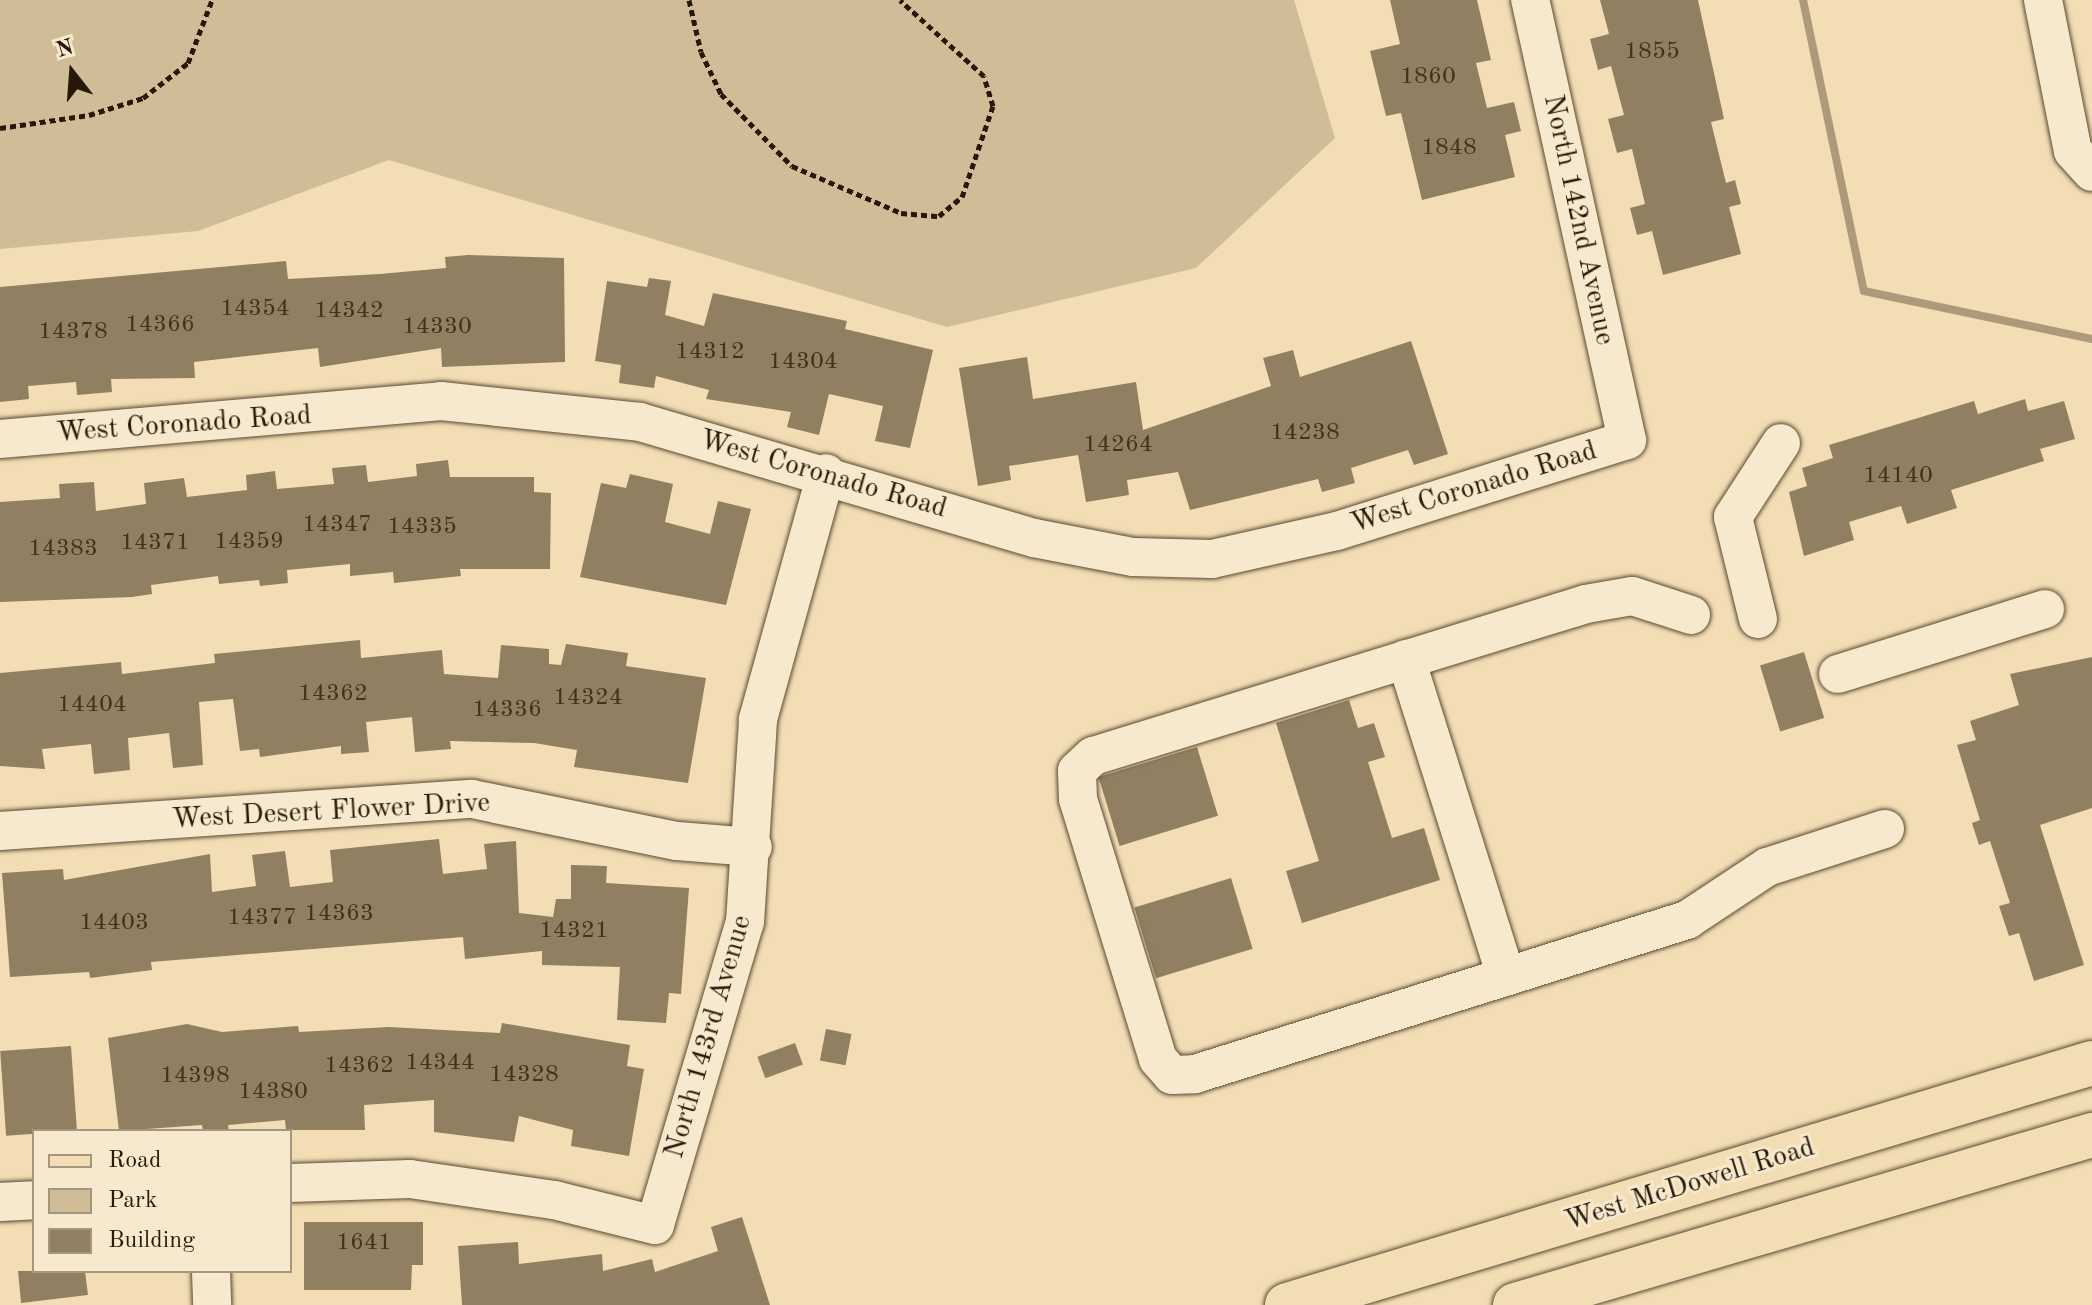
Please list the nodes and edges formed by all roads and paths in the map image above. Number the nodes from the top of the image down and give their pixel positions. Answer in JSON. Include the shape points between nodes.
{"nodes":[{"id":1,"x":212,"y":0,"type":"edge"},
{"id":2,"x":689,"y":0,"type":"edge"},
{"id":3,"x":900,"y":0,"type":"edge"},
{"id":4,"x":1530,"y":0,"type":"edge"},
{"id":5,"x":2043,"y":0,"type":"edge"},
{"id":6,"x":0,"y":128,"type":"edge"},
{"id":7,"x":2092,"y":172,"type":"edge"},
{"id":8,"x":0,"y":439,"type":"edge"},
{"id":9,"x":1627,"y":440,"type":"joint"},
{"id":10,"x":1781,"y":443,"type":"dead end"},
{"id":11,"x":826,"y":473,"type":"junction"},
{"id":12,"x":2045,"y":609,"type":"dead end"},
{"id":13,"x":1691,"y":615,"type":"dead end"},
{"id":14,"x":1758,"y":619,"type":"dead end"},
{"id":15,"x":1406,"y":659,"type":"junction"},
{"id":16,"x":1838,"y":674,"type":"dead end"},
{"id":17,"x":1885,"y":829,"type":"dead end"},
{"id":18,"x":0,"y":831,"type":"edge"},
{"id":19,"x":753,"y":847,"type":"junction"},
{"id":20,"x":1506,"y":977,"type":"junction"},
{"id":21,"x":2092,"y":1063,"type":"edge"},
{"id":22,"x":1969,"y":1101,"type":"junction"},
{"id":23,"x":2092,"y":1135,"type":"edge"},
{"id":24,"x":1989,"y":1164,"type":"junction"},
{"id":25,"x":292,"y":1183,"type":"edge"},
{"id":26,"x":32,"y":1200,"type":"edge"},
{"id":27,"x":0,"y":1202,"type":"edge"},
{"id":28,"x":211,"y":1273,"type":"edge"},
{"id":29,"x":1358,"y":1295,"type":"edge"},
{"id":30,"x":212,"y":1305,"type":"edge"},
{"id":31,"x":1287,"y":1305,"type":"edge"},
{"id":32,"x":1515,"y":1305,"type":"edge"}],
"edges":[{"from":1,"to":6,"type":"path","via":[[188,63],[143,98],[89,115]]},
{"from":2,"to":3,"type":"path","via":[[701,52],[721,94],[792,166],[901,213],[939,216],[962,197],[993,106],[984,76]]},
{"from":4,"to":9,"type":"street","name":"North 142nd Avenue"},
{"from":5,"to":7,"type":"street","via":[[2073,151]]},
{"from":8,"to":11,"type":"street","name":"West Coronado Road","via":[[441,401],[640,422]]},
{"from":9,"to":11,"type":"street","name":"West Coronado Road","via":[[1337,531],[1212,559],[1133,557],[1034,538]]},
{"from":10,"to":14,"type":"street","via":[[1733,517]]},
{"from":11,"to":19,"type":"street","name":"North 143rd Avenue","via":[[758,719]]},
{"from":12,"to":16,"type":"street"},
{"from":13,"to":15,"type":"street","via":[[1632,596]]},
{"from":15,"to":20,"type":"street"},
{"from":15,"to":20,"type":"street","via":[[1093,756],[1077,771],[1078,799],[1158,1059],[1172,1075],[1195,1074]]},
{"from":17,"to":20,"type":"street","via":[[1767,867],[1687,920]]},
{"from":18,"to":19,"type":"street","name":"West Desert Flower Drive","via":[[472,799],[677,841]]},
{"from":19,"to":25,"type":"street","name":"North 143rd Avenue","via":[[745,922],[655,1225],[554,1200],[410,1179]]},
{"from":21,"to":22,"type":"main road","name":"West McDowell Road"},
{"from":22,"to":24,"type":"main road"},
{"from":22,"to":29,"type":"main road","name":"West McDowell Road"},
{"from":23,"to":24,"type":"main road"},
{"from":24,"to":32,"type":"main road"},
{"from":26,"to":27,"type":"street"},
{"from":28,"to":30,"type":"street"},
{"from":29,"to":31,"type":"main road","name":"West McDowell Road"}]}
